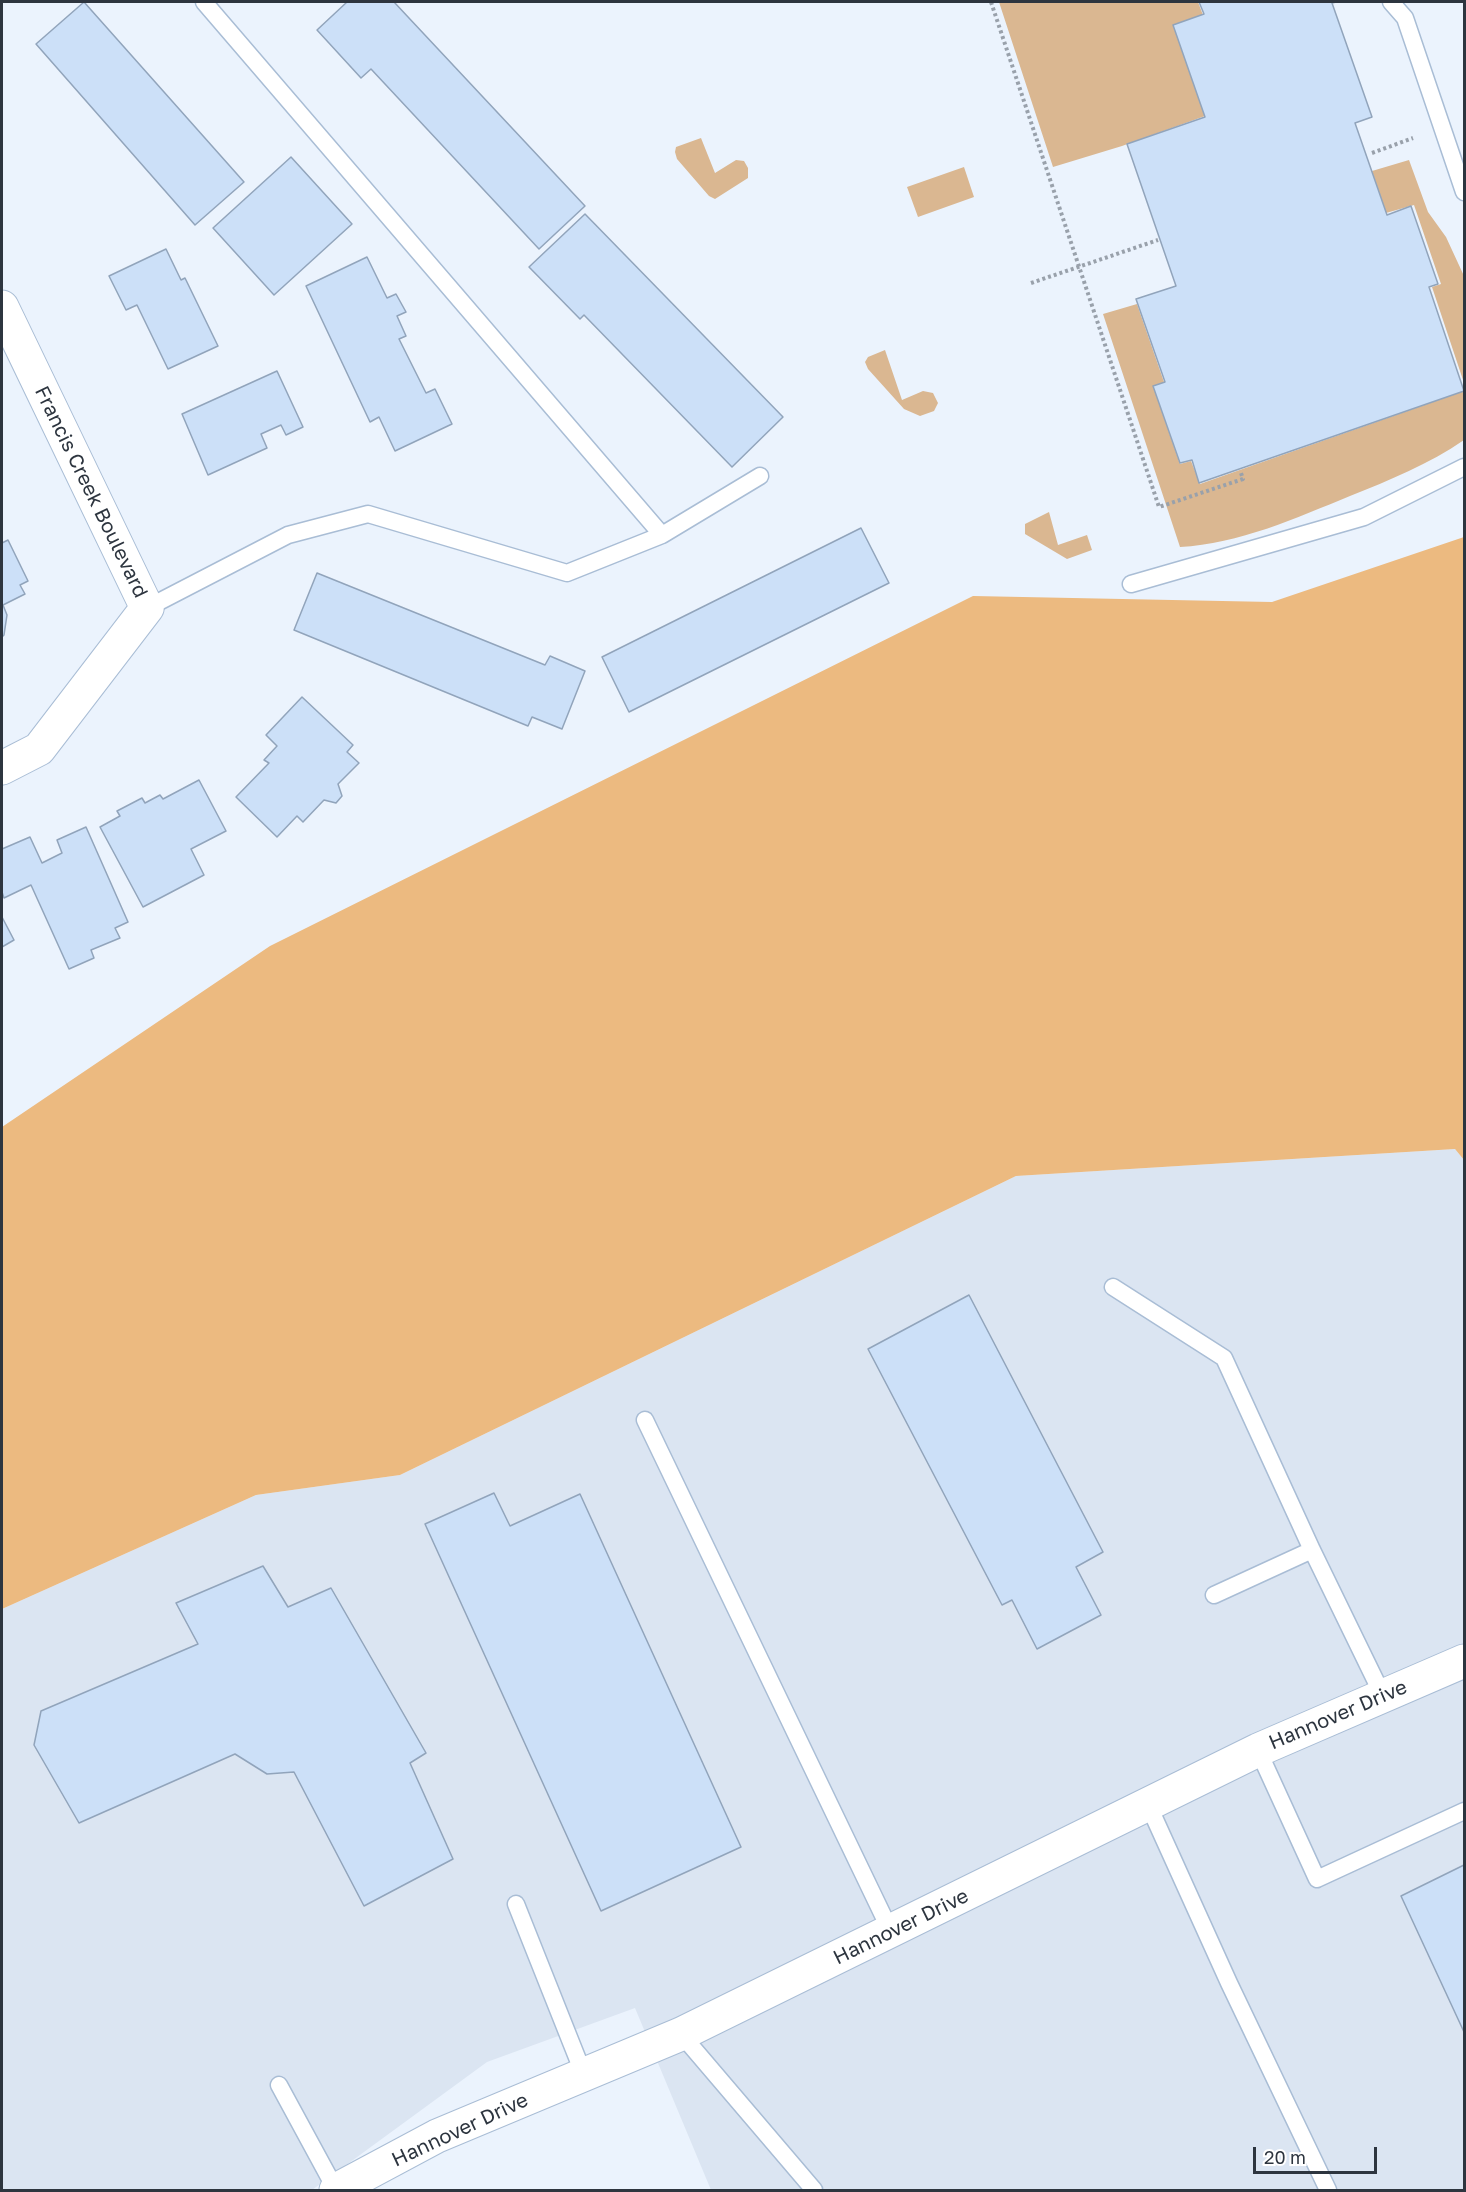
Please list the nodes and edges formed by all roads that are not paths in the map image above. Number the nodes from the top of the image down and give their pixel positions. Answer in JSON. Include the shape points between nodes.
{"nodes":[{"id":1,"x":204,"y":2,"type":"edge"},
{"id":2,"x":1390,"y":2,"type":"edge"},
{"id":3,"x":1464,"y":192,"type":"edge"},
{"id":4,"x":2,"y":307,"type":"edge"},
{"id":5,"x":1464,"y":467,"type":"edge"},
{"id":6,"x":760,"y":476,"type":"dead end"},
{"id":7,"x":662,"y":535,"type":"junction"},
{"id":8,"x":1131,"y":585,"type":"dead end"},
{"id":9,"x":147,"y":608,"type":"junction"},
{"id":10,"x":2,"y":768,"type":"edge"},
{"id":11,"x":1113,"y":1287,"type":"dead end"},
{"id":12,"x":645,"y":1420,"type":"dead end"},
{"id":13,"x":1312,"y":1550,"type":"junction"},
{"id":14,"x":1214,"y":1595,"type":"dead end"},
{"id":15,"x":1464,"y":1661,"type":"edge"},
{"id":16,"x":1383,"y":1696,"type":"junction"},
{"id":17,"x":1258,"y":1750,"type":"junction"},
{"id":18,"x":1148,"y":1804,"type":"junction"},
{"id":19,"x":1464,"y":1811,"type":"edge"},
{"id":20,"x":516,"y":1904,"type":"dead end"},
{"id":21,"x":891,"y":1932,"type":"junction"},
{"id":22,"x":681,"y":2034,"type":"junction"},
{"id":23,"x":584,"y":2075,"type":"junction"},
{"id":24,"x":279,"y":2085,"type":"dead end"},
{"id":25,"x":336,"y":2190,"type":"edge"},
{"id":26,"x":814,"y":2190,"type":"edge"},
{"id":27,"x":1328,"y":2190,"type":"edge"}],
"edges":[{"from":1,"to":7,"type":"lane"},
{"from":2,"to":3,"type":"lane","via":[[1405,18]]},
{"from":4,"to":9,"type":"street","name":"Francis Creek Boulevard"},
{"from":5,"to":8,"type":"lane","via":[[1364,517]]},
{"from":6,"to":7,"type":"lane"},
{"from":7,"to":9,"type":"lane","via":[[567,573],[368,514],[288,535]]},
{"from":9,"to":10,"type":"street","name":"Francis Creek Boulevard","via":[[39,749]]},
{"from":11,"to":13,"type":"lane","via":[[1224,1358]]},
{"from":12,"to":21,"type":"lane"},
{"from":13,"to":14,"type":"lane"},
{"from":13,"to":16,"type":"lane"},
{"from":15,"to":16,"type":"street","name":"Hannover Drive"},
{"from":16,"to":17,"type":"street","name":"Hannover Drive"},
{"from":17,"to":18,"type":"street","name":"Hannover Drive"},
{"from":17,"to":19,"type":"lane","via":[[1317,1879]]},
{"from":18,"to":21,"type":"street","name":"Hannover Drive"},
{"from":18,"to":27,"type":"lane","via":[[1228,1983]]},
{"from":20,"to":23,"type":"lane"},
{"from":21,"to":22,"type":"street","name":"Hannover Drive"},
{"from":22,"to":23,"type":"street","name":"Hannover Drive"},
{"from":22,"to":26,"type":"lane"},
{"from":23,"to":25,"type":"street","name":"Hannover Drive","via":[[437,2136]]},
{"from":24,"to":25,"type":"lane"}]}
